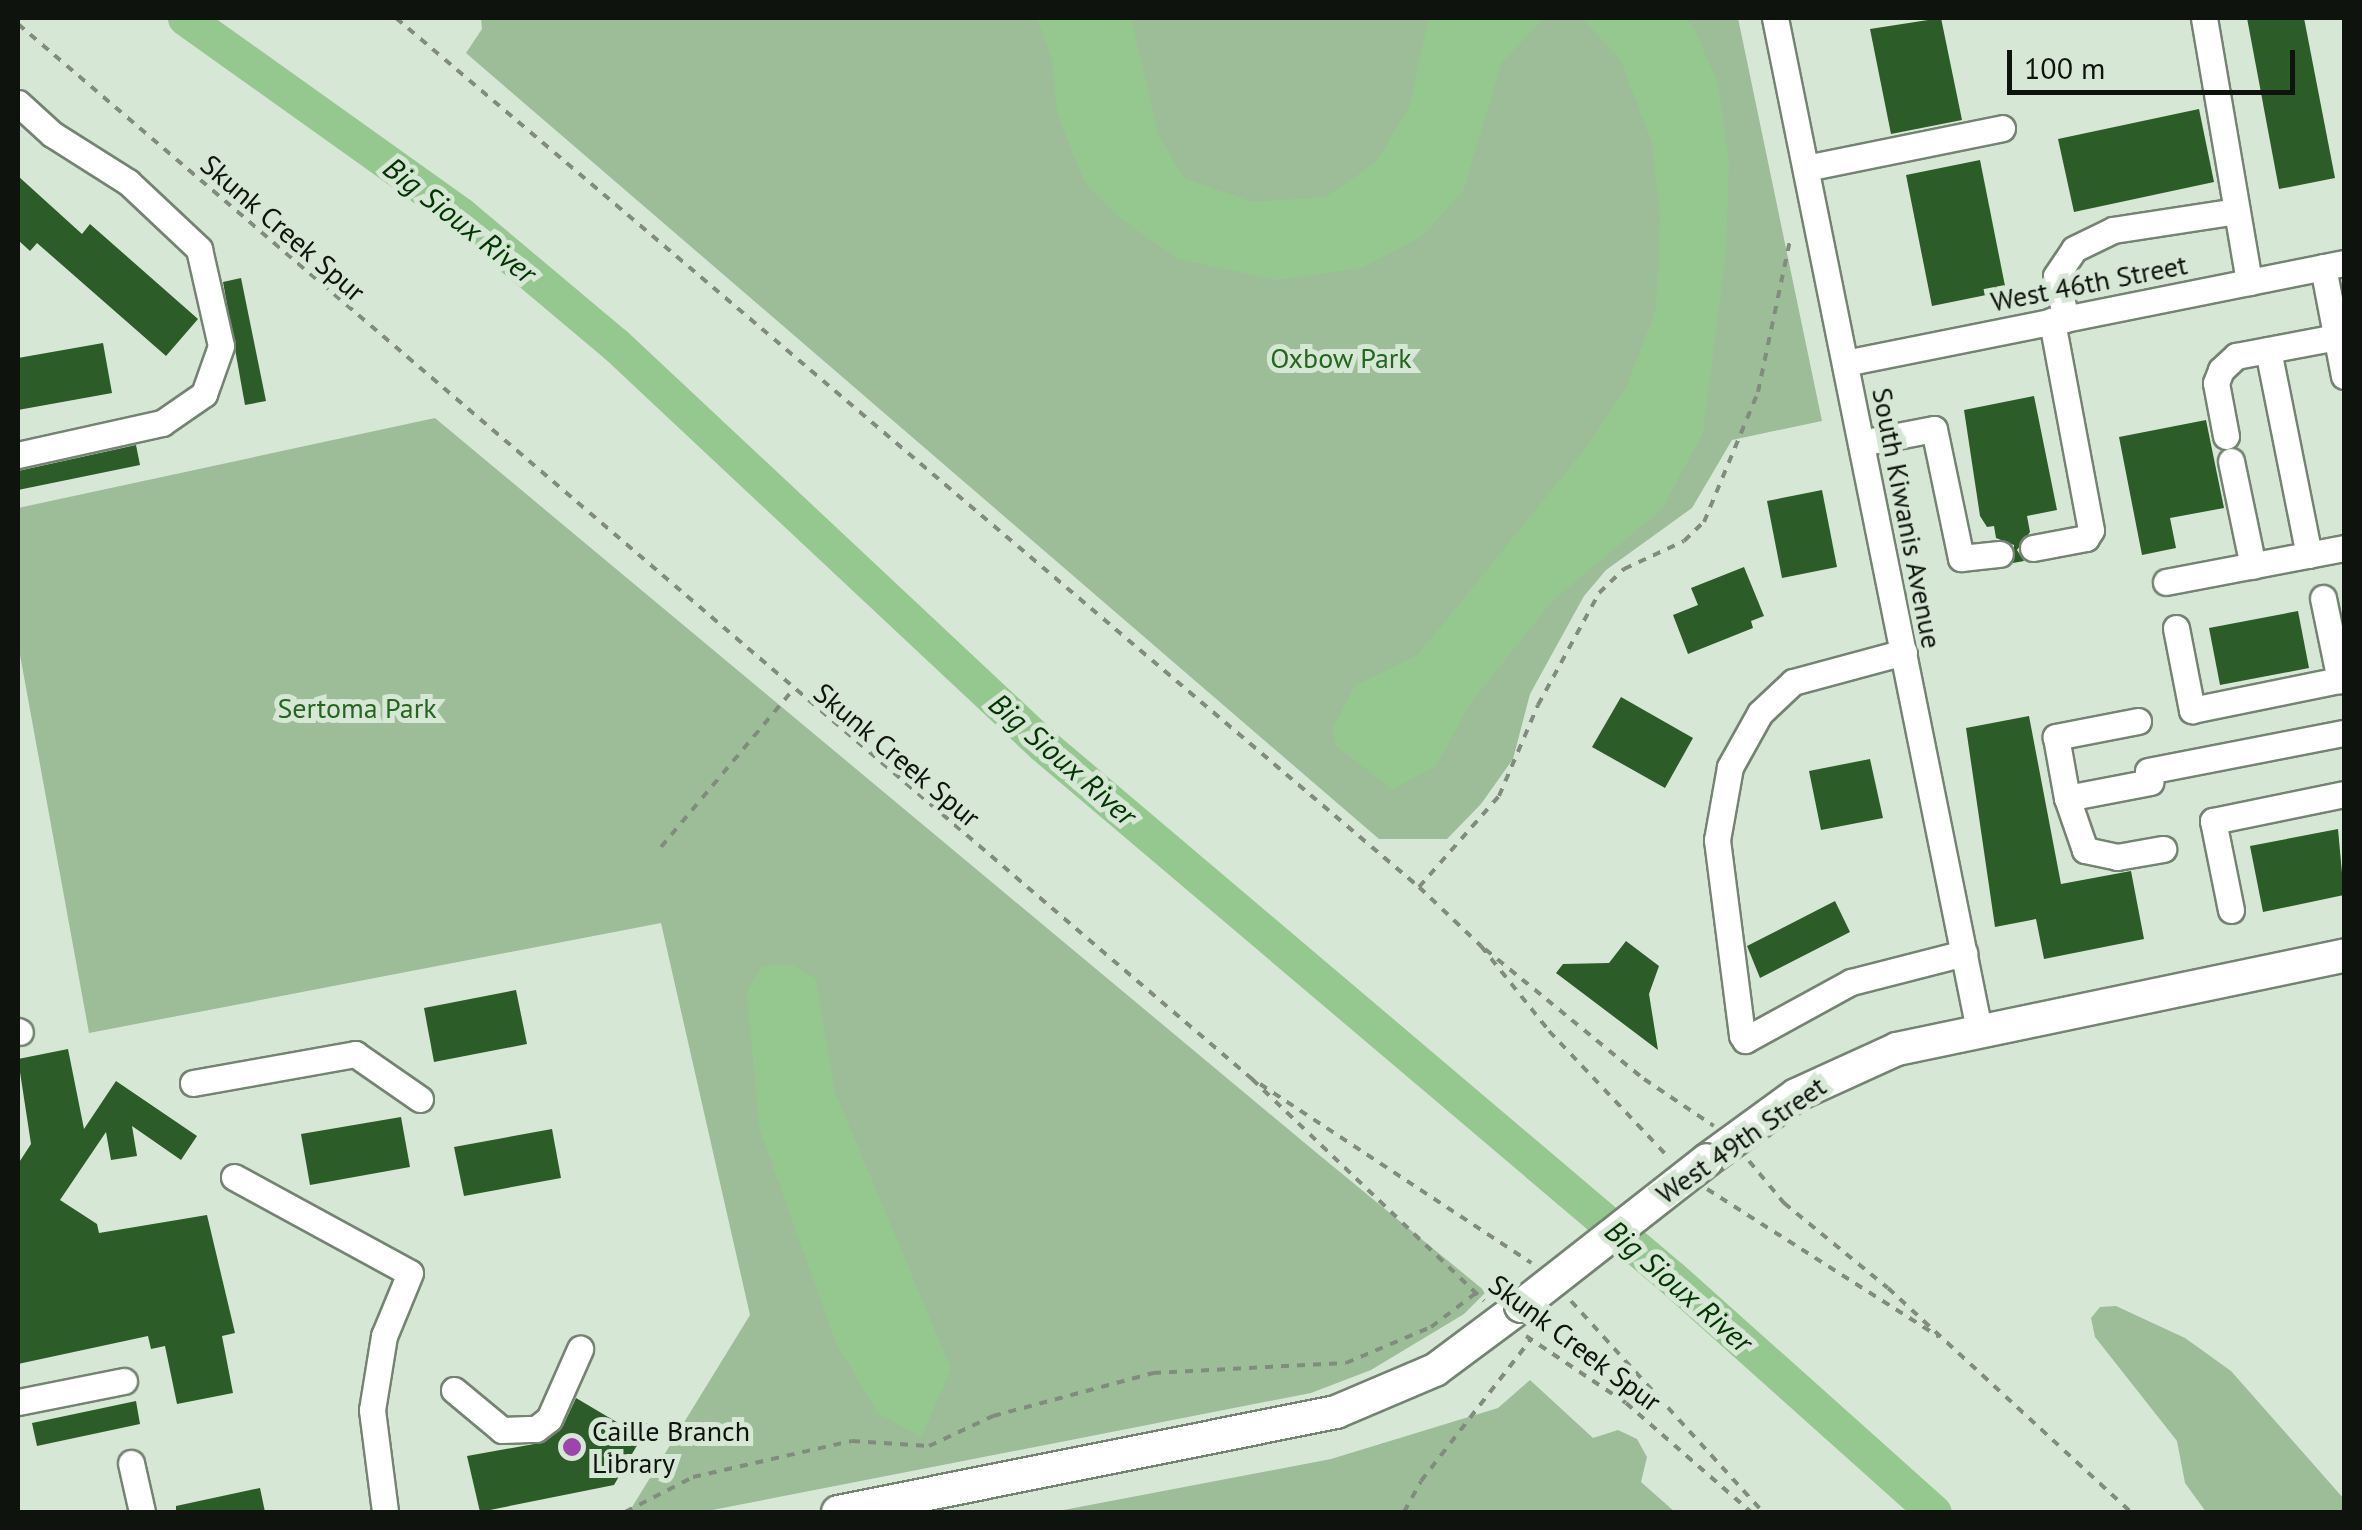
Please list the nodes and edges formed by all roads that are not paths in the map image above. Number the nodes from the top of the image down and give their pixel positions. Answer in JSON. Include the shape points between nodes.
{"nodes":[{"id":1,"x":1775,"y":18,"type":"edge"},
{"id":2,"x":2204,"y":18,"type":"edge"},
{"id":3,"x":18,"y":103,"type":"edge"},
{"id":4,"x":2002,"y":128,"type":"dead end"},
{"id":5,"x":1806,"y":168,"type":"junction"},
{"id":6,"x":2237,"y":211,"type":"junction"},
{"id":7,"x":2334,"y":265,"type":"edge"},
{"id":8,"x":2249,"y":282,"type":"junction"},
{"id":9,"x":2059,"y":320,"type":"junction"},
{"id":10,"x":2336,"y":337,"type":"junction"},
{"id":11,"x":2268,"y":350,"type":"junction"},
{"id":12,"x":1845,"y":363,"type":"junction"},
{"id":13,"x":2344,"y":376,"type":"edge"},
{"id":14,"x":1861,"y":442,"type":"junction"},
{"id":15,"x":18,"y":455,"type":"edge"},
{"id":16,"x":2033,"y":548,"type":"dead end"},
{"id":17,"x":2344,"y":548,"type":"edge"},
{"id":18,"x":2000,"y":554,"type":"dead end"},
{"id":19,"x":2309,"y":555,"type":"junction"},
{"id":20,"x":2253,"y":566,"type":"junction"},
{"id":21,"x":2166,"y":582,"type":"dead end"},
{"id":22,"x":2322,"y":598,"type":"dead end"},
{"id":23,"x":2176,"y":628,"type":"dead end"},
{"id":24,"x":1904,"y":652,"type":"junction"},
{"id":25,"x":2342,"y":680,"type":"edge"},
{"id":26,"x":2138,"y":721,"type":"dead end"},
{"id":27,"x":2344,"y":732,"type":"edge"},
{"id":28,"x":2344,"y":794,"type":"edge"},
{"id":29,"x":2067,"y":798,"type":"junction"},
{"id":30,"x":2163,"y":849,"type":"dead end"},
{"id":31,"x":2231,"y":910,"type":"dead end"},
{"id":32,"x":1964,"y":953,"type":"junction"},
{"id":33,"x":2344,"y":956,"type":"edge"},
{"id":34,"x":1979,"y":1030,"type":"junction"},
{"id":35,"x":193,"y":1083,"type":"dead end"},
{"id":36,"x":420,"y":1099,"type":"dead end"},
{"id":37,"x":234,"y":1177,"type":"dead end"},
{"id":38,"x":580,"y":1349,"type":"dead end"},
{"id":39,"x":124,"y":1381,"type":"dead end"},
{"id":40,"x":454,"y":1390,"type":"dead end"},
{"id":41,"x":18,"y":1402,"type":"edge"},
{"id":42,"x":131,"y":1463,"type":"dead end"},
{"id":43,"x":142,"y":1512,"type":"edge"},
{"id":44,"x":385,"y":1512,"type":"edge"},
{"id":45,"x":838,"y":1512,"type":"edge"}],
"edges":[{"from":1,"to":5,"type":"street","name":"South Kiwanis Avenue"},
{"from":2,"to":6,"type":"street"},
{"from":3,"to":15,"type":"street","via":[[52,134],[128,182],[198,249],[222,346],[204,394],[162,423]]},
{"from":4,"to":5,"type":"street"},
{"from":5,"to":12,"type":"street","name":"South Kiwanis Avenue"},
{"from":6,"to":8,"type":"street"},
{"from":6,"to":9,"type":"street","via":[[2113,230],[2074,249],[2056,276]]},
{"from":7,"to":8,"type":"street","name":"West 46th Street"},
{"from":7,"to":10,"type":"street"},
{"from":8,"to":9,"type":"street","name":"West 46th Street"},
{"from":9,"to":12,"type":"street","name":"West 46th Street"},
{"from":9,"to":16,"type":"street","via":[[2092,530],[2086,538]]},
{"from":10,"to":11,"type":"street"},
{"from":10,"to":13,"type":"street"},
{"from":11,"to":19,"type":"street"},
{"from":11,"to":20,"type":"street","via":[[2236,356],[2216,383]]},
{"from":12,"to":14,"type":"street","name":"South Kiwanis Avenue"},
{"from":14,"to":18,"type":"street","via":[[1934,429],[1961,558]]},
{"from":14,"to":24,"type":"street","name":"South Kiwanis Avenue"},
{"from":17,"to":19,"type":"street"},
{"from":19,"to":20,"type":"street"},
{"from":20,"to":21,"type":"street"},
{"from":22,"to":25,"type":"street"},
{"from":23,"to":25,"type":"street","via":[[2192,710]]},
{"from":24,"to":32,"type":"street","name":"South Kiwanis Avenue"},
{"from":24,"to":32,"type":"street","via":[[1815,672],[1775,695],[1730,768],[1717,840],[1745,1040],[1851,982]]},
{"from":26,"to":29,"type":"street","via":[[2056,737]]},
{"from":27,"to":29,"type":"street"},
{"from":28,"to":31,"type":"street","via":[[2212,820]]},
{"from":29,"to":30,"type":"street","via":[[2085,850],[2117,857]]},
{"from":32,"to":34,"type":"street","name":"South Kiwanis Avenue"},
{"from":33,"to":34,"type":"main road","name":"West 49th Street"},
{"from":34,"to":45,"type":"main road","name":"West 49th Street","bridge":true,"via":[[1898,1049],[1832,1076],[1405,1386],[1336,1412]]},
{"from":35,"to":36,"type":"street","via":[[355,1054]]},
{"from":37,"to":44,"type":"street","via":[[410,1273],[384,1336],[372,1410]]},
{"from":38,"to":40,"type":"street","via":[[549,1419],[536,1429],[502,1430]]},
{"from":39,"to":41,"type":"street"},
{"from":42,"to":43,"type":"street"}]}
